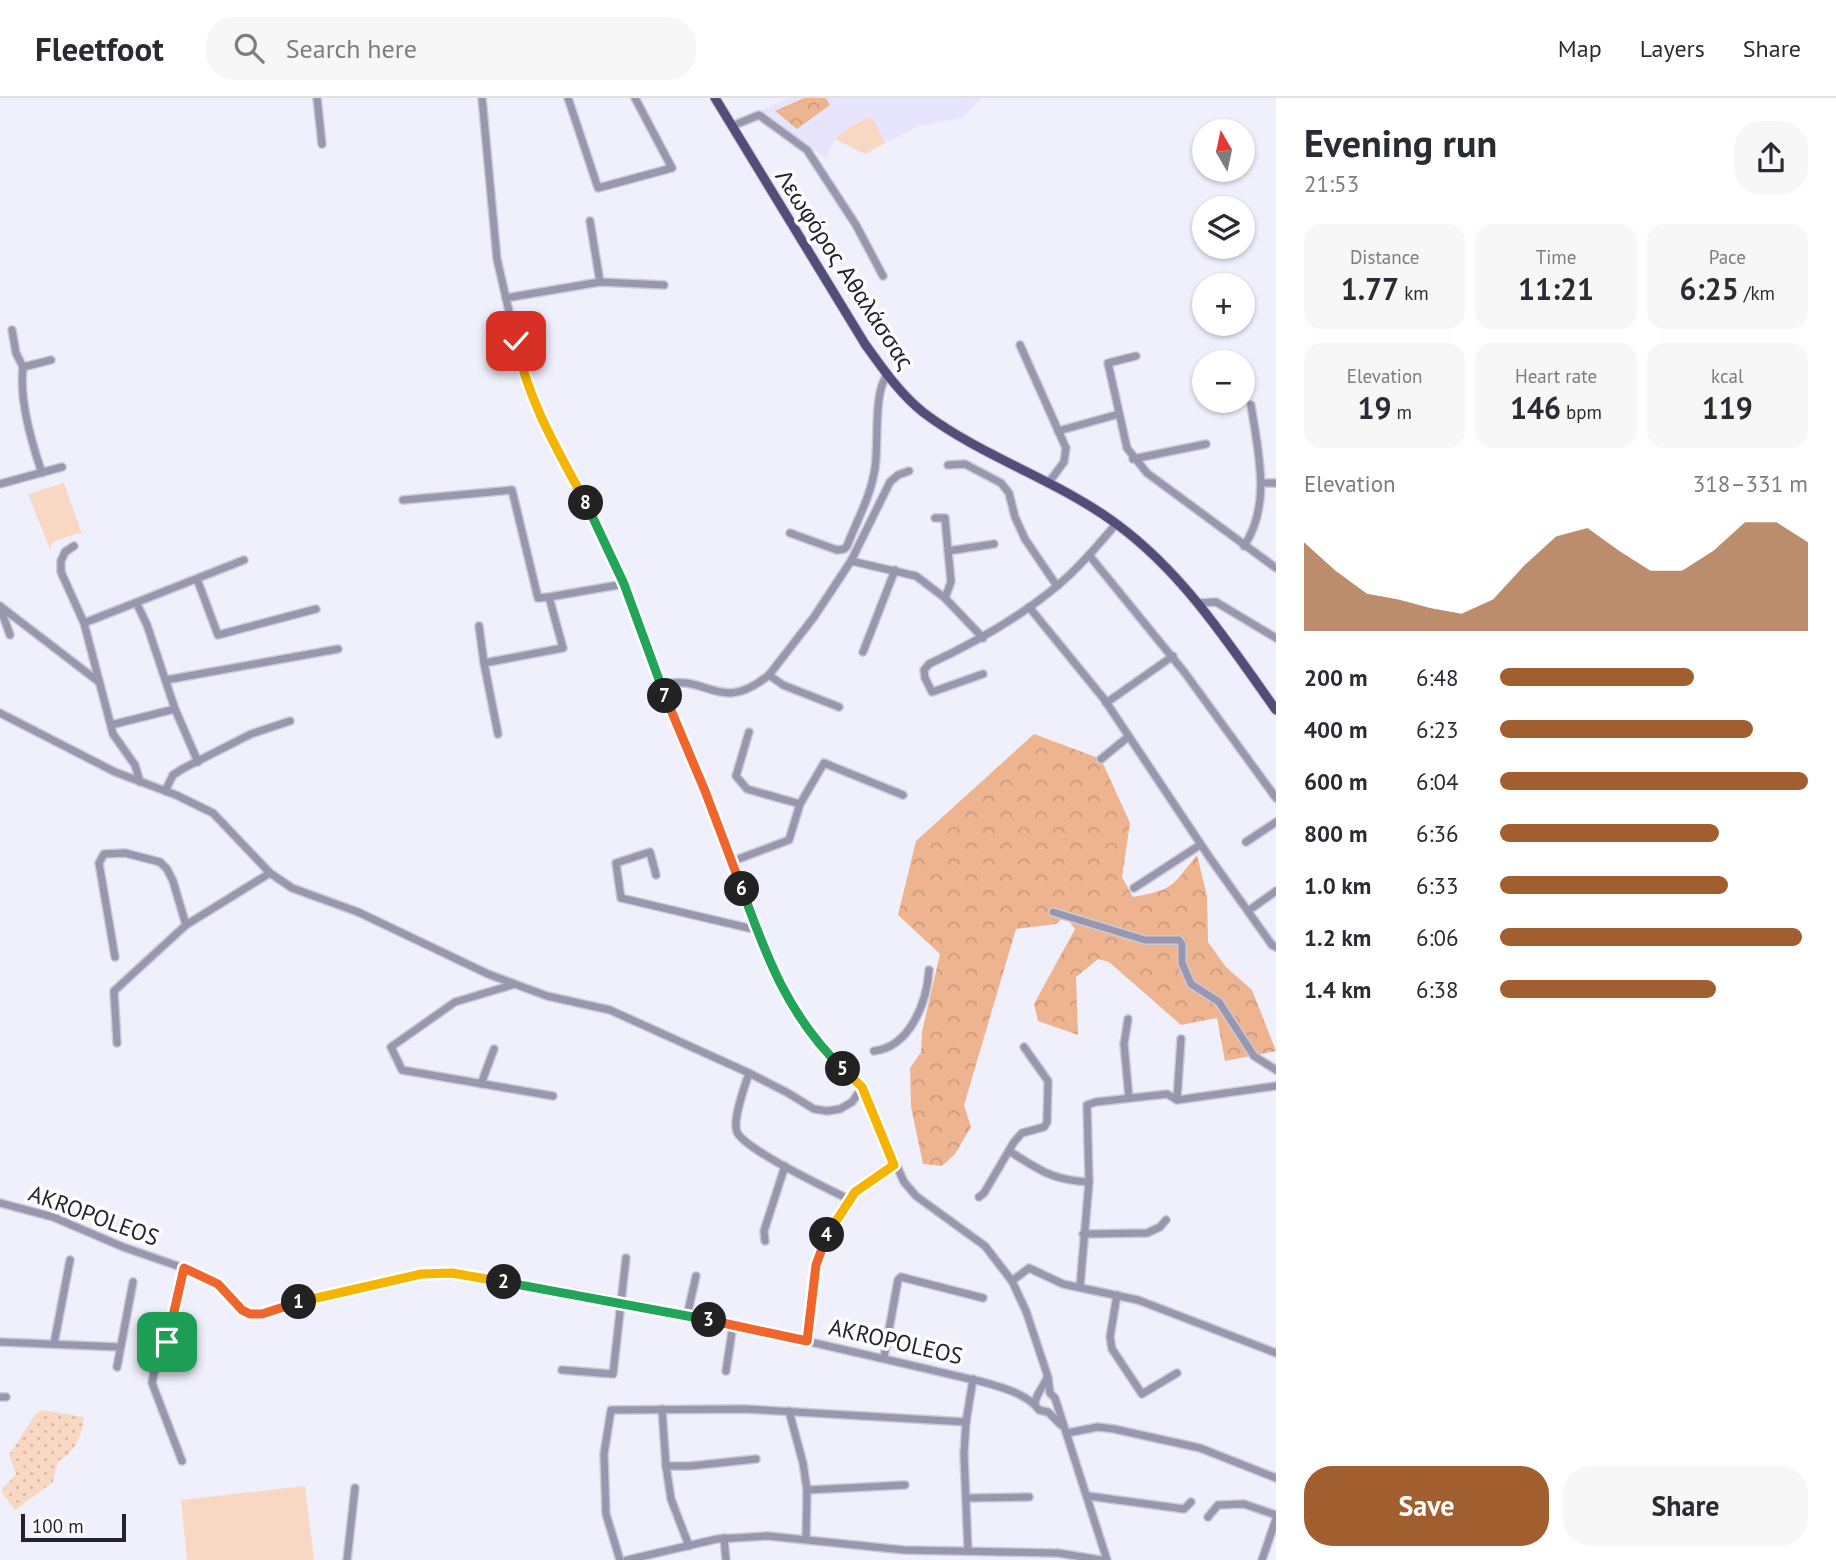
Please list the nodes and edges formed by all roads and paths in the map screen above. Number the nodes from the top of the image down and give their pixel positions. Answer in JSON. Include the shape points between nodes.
{"nodes":[{"id":1,"x":317,"y":98,"type":"edge"},
{"id":2,"x":482,"y":98,"type":"edge"},
{"id":3,"x":568,"y":98,"type":"edge"},
{"id":4,"x":635,"y":98,"type":"edge"},
{"id":5,"x":715,"y":98,"type":"edge"},
{"id":6,"x":732,"y":126,"type":"junction"},
{"id":7,"x":322,"y":144,"type":"dead end"},
{"id":8,"x":590,"y":221,"type":"dead end"},
{"id":9,"x":883,"y":276,"type":"dead end"},
{"id":10,"x":600,"y":282,"type":"junction"},
{"id":11,"x":664,"y":285,"type":"dead end"},
{"id":12,"x":506,"y":298,"type":"junction"},
{"id":13,"x":12,"y":330,"type":"dead end"},
{"id":14,"x":1020,"y":345,"type":"dead end"},
{"id":15,"x":1136,"y":356,"type":"dead end"},
{"id":16,"x":51,"y":360,"type":"dead end"},
{"id":17,"x":23,"y":367,"type":"junction"},
{"id":18,"x":887,"y":375,"type":"junction"},
{"id":19,"x":1252,"y":413,"type":"edge"},
{"id":20,"x":1119,"y":414,"type":"junction"},
{"id":21,"x":1058,"y":430,"type":"junction"},
{"id":22,"x":1206,"y":444,"type":"dead end"},
{"id":23,"x":1133,"y":459,"type":"junction"},
{"id":24,"x":948,"y":465,"type":"dead end"},
{"id":25,"x":62,"y":467,"type":"dead end"},
{"id":26,"x":909,"y":471,"type":"dead end"},
{"id":27,"x":42,"y":473,"type":"junction"},
{"id":28,"x":1049,"y":482,"type":"junction"},
{"id":29,"x":1262,"y":483,"type":"junction"},
{"id":30,"x":1276,"y":483,"type":"edge"},
{"id":31,"x":0,"y":484,"type":"edge"},
{"id":32,"x":403,"y":500,"type":"dead end"},
{"id":33,"x":935,"y":518,"type":"dead end"},
{"id":34,"x":1116,"y":524,"type":"junction"},
{"id":35,"x":790,"y":533,"type":"dead end"},
{"id":36,"x":994,"y":544,"type":"dead end"},
{"id":37,"x":74,"y":546,"type":"dead end"},
{"id":38,"x":1244,"y":546,"type":"junction"},
{"id":39,"x":948,"y":551,"type":"junction"},
{"id":40,"x":1089,"y":555,"type":"junction"},
{"id":41,"x":244,"y":559,"type":"dead end"},
{"id":42,"x":851,"y":561,"type":"junction"},
{"id":43,"x":1276,"y":568,"type":"edge"},
{"id":44,"x":895,"y":570,"type":"junction"},
{"id":45,"x":197,"y":579,"type":"junction"},
{"id":46,"x":624,"y":584,"type":"junction"},
{"id":47,"x":1058,"y":586,"type":"junction"},
{"id":48,"x":549,"y":597,"type":"junction"},
{"id":49,"x":945,"y":598,"type":"junction"},
{"id":50,"x":1199,"y":603,"type":"junction"},
{"id":51,"x":137,"y":604,"type":"junction"},
{"id":52,"x":0,"y":606,"type":"edge"},
{"id":53,"x":1030,"y":607,"type":"junction"},
{"id":54,"x":316,"y":609,"type":"dead end"},
{"id":55,"x":84,"y":623,"type":"junction"},
{"id":56,"x":480,"y":626,"type":"dead end"},
{"id":57,"x":10,"y":635,"type":"dead end"},
{"id":58,"x":983,"y":638,"type":"junction"},
{"id":59,"x":1276,"y":638,"type":"edge"},
{"id":60,"x":338,"y":649,"type":"dead end"},
{"id":61,"x":863,"y":652,"type":"dead end"},
{"id":62,"x":1173,"y":656,"type":"junction"},
{"id":63,"x":484,"y":663,"type":"junction"},
{"id":64,"x":983,"y":674,"type":"dead end"},
{"id":65,"x":769,"y":676,"type":"junction"},
{"id":66,"x":166,"y":680,"type":"junction"},
{"id":67,"x":100,"y":683,"type":"junction"},
{"id":68,"x":660,"y":685,"type":"junction"},
{"id":69,"x":1106,"y":703,"type":"junction"},
{"id":70,"x":839,"y":707,"type":"dead end"},
{"id":71,"x":175,"y":709,"type":"junction"},
{"id":72,"x":1276,"y":710,"type":"edge"},
{"id":73,"x":0,"y":713,"type":"edge"},
{"id":74,"x":290,"y":721,"type":"dead end"},
{"id":75,"x":111,"y":725,"type":"junction"},
{"id":76,"x":749,"y":732,"type":"dead end"},
{"id":77,"x":498,"y":734,"type":"dead end"},
{"id":78,"x":1128,"y":737,"type":"junction"},
{"id":79,"x":1101,"y":759,"type":"dead end"},
{"id":80,"x":198,"y":762,"type":"junction"},
{"id":81,"x":140,"y":782,"type":"junction"},
{"id":82,"x":164,"y":791,"type":"junction"},
{"id":83,"x":903,"y":795,"type":"dead end"},
{"id":84,"x":1276,"y":798,"type":"edge"},
{"id":85,"x":800,"y":804,"type":"junction"},
{"id":86,"x":1276,"y":822,"type":"edge"},
{"id":87,"x":1246,"y":842,"type":"dead end"},
{"id":88,"x":1200,"y":845,"type":"junction"},
{"id":89,"x":733,"y":861,"type":"junction"},
{"id":90,"x":270,"y":873,"type":"junction"},
{"id":91,"x":656,"y":875,"type":"dead end"},
{"id":92,"x":1135,"y":888,"type":"dead end"},
{"id":93,"x":1276,"y":891,"type":"edge"},
{"id":94,"x":1248,"y":911,"type":"junction"},
{"id":95,"x":1053,"y":912,"type":"dead end"},
{"id":96,"x":186,"y":925,"type":"junction"},
{"id":97,"x":757,"y":930,"type":"junction"},
{"id":98,"x":1276,"y":947,"type":"edge"},
{"id":99,"x":115,"y":957,"type":"dead end"},
{"id":100,"x":929,"y":970,"type":"dead end"},
{"id":101,"x":512,"y":985,"type":"junction"},
{"id":102,"x":1128,"y":1019,"type":"dead end"},
{"id":103,"x":1181,"y":1039,"type":"dead end"},
{"id":104,"x":117,"y":1044,"type":"dead end"},
{"id":105,"x":1024,"y":1047,"type":"dead end"},
{"id":106,"x":494,"y":1049,"type":"dead end"},
{"id":107,"x":874,"y":1051,"type":"dead end"},
{"id":108,"x":1276,"y":1070,"type":"edge"},
{"id":109,"x":749,"y":1073,"type":"junction"},
{"id":110,"x":481,"y":1084,"type":"junction"},
{"id":111,"x":1276,"y":1086,"type":"edge"},
{"id":112,"x":862,"y":1087,"type":"junction"},
{"id":113,"x":553,"y":1096,"type":"dead end"},
{"id":114,"x":1129,"y":1098,"type":"junction"},
{"id":115,"x":1177,"y":1100,"type":"junction"},
{"id":116,"x":1009,"y":1151,"type":"junction"},
{"id":117,"x":894,"y":1165,"type":"junction"},
{"id":118,"x":785,"y":1166,"type":"junction"},
{"id":119,"x":1089,"y":1182,"type":"junction"},
{"id":120,"x":979,"y":1197,"type":"dead end"},
{"id":121,"x":850,"y":1199,"type":"junction"},
{"id":122,"x":0,"y":1203,"type":"edge"},
{"id":123,"x":1166,"y":1220,"type":"dead end"},
{"id":124,"x":1083,"y":1234,"type":"junction"},
{"id":125,"x":765,"y":1241,"type":"dead end"},
{"id":126,"x":626,"y":1258,"type":"dead end"},
{"id":127,"x":70,"y":1260,"type":"dead end"},
{"id":128,"x":184,"y":1268,"type":"junction"},
{"id":129,"x":696,"y":1276,"type":"dead end"},
{"id":130,"x":1012,"y":1281,"type":"junction"},
{"id":131,"x":133,"y":1282,"type":"dead end"},
{"id":132,"x":1080,"y":1287,"type":"junction"},
{"id":133,"x":1116,"y":1295,"type":"junction"},
{"id":134,"x":983,"y":1298,"type":"dead end"},
{"id":135,"x":621,"y":1302,"type":"junction"},
{"id":136,"x":687,"y":1316,"type":"junction"},
{"id":137,"x":733,"y":1325,"type":"junction"},
{"id":138,"x":807,"y":1341,"type":"junction"},
{"id":139,"x":0,"y":1342,"type":"edge"},
{"id":140,"x":54,"y":1344,"type":"junction"},
{"id":141,"x":119,"y":1347,"type":"junction"},
{"id":142,"x":1276,"y":1353,"type":"edge"},
{"id":143,"x":884,"y":1357,"type":"junction"},
{"id":144,"x":117,"y":1367,"type":"dead end"},
{"id":145,"x":562,"y":1370,"type":"dead end"},
{"id":146,"x":726,"y":1371,"type":"dead end"},
{"id":147,"x":1177,"y":1374,"type":"dead end"},
{"id":148,"x":1048,"y":1377,"type":"junction"},
{"id":149,"x":973,"y":1379,"type":"junction"},
{"id":150,"x":1051,"y":1393,"type":"junction"},
{"id":151,"x":1037,"y":1398,"type":"junction"},
{"id":152,"x":1055,"y":1404,"type":"junction"},
{"id":153,"x":662,"y":1409,"type":"junction"},
{"id":154,"x":789,"y":1411,"type":"junction"},
{"id":155,"x":1048,"y":1412,"type":"junction"},
{"id":156,"x":966,"y":1422,"type":"junction"},
{"id":157,"x":1066,"y":1431,"type":"junction"},
{"id":158,"x":756,"y":1459,"type":"dead end"},
{"id":159,"x":182,"y":1461,"type":"dead end"},
{"id":160,"x":666,"y":1466,"type":"junction"},
{"id":161,"x":1276,"y":1478,"type":"edge"},
{"id":162,"x":905,"y":1485,"type":"dead end"},
{"id":163,"x":355,"y":1488,"type":"dead end"},
{"id":164,"x":807,"y":1490,"type":"junction"},
{"id":165,"x":1088,"y":1496,"type":"junction"},
{"id":166,"x":1029,"y":1497,"type":"dead end"},
{"id":167,"x":967,"y":1498,"type":"junction"},
{"id":168,"x":1191,"y":1502,"type":"dead end"},
{"id":169,"x":1208,"y":1517,"type":"dead end"},
{"id":170,"x":1276,"y":1517,"type":"edge"},
{"id":171,"x":724,"y":1538,"type":"junction"},
{"id":172,"x":806,"y":1539,"type":"junction"},
{"id":173,"x":1273,"y":1540,"type":"edge"},
{"id":174,"x":689,"y":1546,"type":"junction"},
{"id":175,"x":904,"y":1550,"type":"junction"},
{"id":176,"x":968,"y":1551,"type":"junction"},
{"id":177,"x":1052,"y":1556,"type":"edge"},
{"id":178,"x":348,"y":1560,"type":"edge"},
{"id":179,"x":620,"y":1560,"type":"edge"},
{"id":180,"x":627,"y":1560,"type":"edge"},
{"id":181,"x":726,"y":1560,"type":"edge"},
{"id":182,"x":904,"y":1560,"type":"edge"},
{"id":183,"x":1104,"y":1560,"type":"edge"},
{"id":184,"x":1262,"y":1560,"type":"edge"}],
"edges":[{"from":1,"to":7,"type":"street"},
{"from":2,"to":12,"type":"street"},
{"from":3,"to":4,"type":"street","via":[[598,188],[672,168]]},
{"from":5,"to":6,"type":"main road","name":"Λεωφόρος Αθαλάσσας"},
{"from":6,"to":9,"type":"street","via":[[759,114],[807,150]]},
{"from":6,"to":18,"type":"main road","name":"Λεωφόρος Αθαλάσσας"},
{"from":8,"to":10,"type":"street"},
{"from":10,"to":11,"type":"street"},
{"from":10,"to":12,"type":"street"},
{"from":12,"to":46,"type":"street","via":[[520,359],[544,423]]},
{"from":13,"to":17,"type":"street"},
{"from":14,"to":21,"type":"street"},
{"from":15,"to":20,"type":"street","via":[[1108,363]]},
{"from":16,"to":17,"type":"street"},
{"from":17,"to":27,"type":"street","via":[[22,387]]},
{"from":18,"to":28,"type":"main road","name":"Λεωφόρος Αθαλάσσας","via":[[938,423]]},
{"from":18,"to":35,"type":"street","via":[[881,389],[875,470],[848,546],[837,550]]},
{"from":19,"to":29,"type":"street"},
{"from":20,"to":21,"type":"street"},
{"from":20,"to":23,"type":"street"},
{"from":21,"to":28,"type":"street","via":[[1066,448],[1064,462]]},
{"from":22,"to":23,"type":"street"},
{"from":23,"to":38,"type":"street"},
{"from":24,"to":47,"type":"street","via":[[965,464],[1002,483],[1025,539]]},
{"from":25,"to":27,"type":"street"},
{"from":26,"to":42,"type":"street","via":[[890,482]]},
{"from":27,"to":31,"type":"street"},
{"from":28,"to":34,"type":"main road","name":"Λεωφόρος Αθαλάσσας"},
{"from":29,"to":30,"type":"street"},
{"from":29,"to":38,"type":"street","via":[[1256,526]]},
{"from":32,"to":48,"type":"street","via":[[512,490],[538,598]]},
{"from":33,"to":39,"type":"street","via":[[945,518]]},
{"from":34,"to":40,"type":"street"},
{"from":34,"to":50,"type":"main road","name":"Λεωφόρος Αθαλάσσας","via":[[1168,567]]},
{"from":36,"to":39,"type":"street"},
{"from":37,"to":55,"type":"street","via":[[65,552],[61,572]]},
{"from":38,"to":43,"type":"street"},
{"from":39,"to":49,"type":"street","via":[[951,582]]},
{"from":40,"to":47,"type":"street"},
{"from":40,"to":62,"type":"street"},
{"from":41,"to":45,"type":"street"},
{"from":42,"to":44,"type":"street"},
{"from":42,"to":65,"type":"street"},
{"from":44,"to":49,"type":"street","via":[[916,576]]},
{"from":44,"to":61,"type":"street"},
{"from":45,"to":51,"type":"street"},
{"from":45,"to":54,"type":"street","via":[[218,635]]},
{"from":46,"to":48,"type":"street"},
{"from":46,"to":68,"type":"street"},
{"from":47,"to":53,"type":"street"},
{"from":48,"to":63,"type":"street","via":[[563,648]]},
{"from":49,"to":58,"type":"street"},
{"from":50,"to":59,"type":"street","via":[[1216,602]]},
{"from":50,"to":72,"type":"main road","name":"Λεωφόρος Αθαλάσσας"},
{"from":51,"to":55,"type":"street"},
{"from":51,"to":66,"type":"street"},
{"from":52,"to":57,"type":"street"},
{"from":52,"to":67,"type":"street"},
{"from":53,"to":58,"type":"street"},
{"from":53,"to":69,"type":"street"},
{"from":55,"to":67,"type":"street"},
{"from":56,"to":63,"type":"street"},
{"from":58,"to":64,"type":"street","via":[[924,670],[932,692]]},
{"from":60,"to":66,"type":"street"},
{"from":62,"to":69,"type":"street"},
{"from":62,"to":84,"type":"street"},
{"from":63,"to":77,"type":"street"},
{"from":65,"to":68,"type":"street","via":[[739,693],[725,694],[687,682]]},
{"from":65,"to":70,"type":"street"},
{"from":66,"to":71,"type":"street"},
{"from":67,"to":75,"type":"street"},
{"from":68,"to":89,"type":"street"},
{"from":69,"to":78,"type":"street"},
{"from":71,"to":75,"type":"street"},
{"from":71,"to":80,"type":"street"},
{"from":73,"to":81,"type":"street"},
{"from":74,"to":80,"type":"street","via":[[251,734]]},
{"from":75,"to":81,"type":"street"},
{"from":76,"to":85,"type":"street","via":[[736,776],[747,789]]},
{"from":78,"to":79,"type":"street"},
{"from":78,"to":88,"type":"street"},
{"from":80,"to":82,"type":"street","via":[[173,775]]},
{"from":81,"to":82,"type":"street"},
{"from":82,"to":90,"type":"street","via":[[214,813]]},
{"from":83,"to":85,"type":"street","via":[[824,763]]},
{"from":85,"to":89,"type":"street","via":[[789,840]]},
{"from":86,"to":87,"type":"street"},
{"from":88,"to":92,"type":"street"},
{"from":88,"to":94,"type":"street"},
{"from":89,"to":97,"type":"street"},
{"from":90,"to":96,"type":"street"},
{"from":90,"to":101,"type":"street","via":[[292,888],[358,912]]},
{"from":91,"to":97,"type":"street","via":[[650,852],[616,863],[621,898]]},
{"from":93,"to":94,"type":"street"},
{"from":94,"to":98,"type":"street"},
{"from":95,"to":108,"type":"street","via":[[1145,940],[1179,940],[1191,984],[1219,1002],[1254,1056]]},
{"from":96,"to":99,"type":"street","via":[[173,881],[160,862],[125,853],[104,854],[99,863]]},
{"from":96,"to":104,"type":"street","via":[[114,991]]},
{"from":97,"to":112,"type":"street","via":[[802,1023]]},
{"from":100,"to":107,"type":"street","via":[[917,1015],[893,1046]]},
{"from":101,"to":109,"type":"street","via":[[610,1010]]},
{"from":101,"to":110,"type":"street","via":[[455,1002],[391,1047],[402,1070]]},
{"from":102,"to":114,"type":"street","via":[[1124,1044]]},
{"from":103,"to":115,"type":"street"},
{"from":105,"to":116,"type":"street","via":[[1048,1081],[1047,1122],[1022,1133]]},
{"from":106,"to":110,"type":"street"},
{"from":109,"to":112,"type":"street","via":[[814,1110],[840,1109],[852,1102]]},
{"from":109,"to":118,"type":"street","via":[[735,1122],[737,1133]]},
{"from":110,"to":113,"type":"street"},
{"from":111,"to":115,"type":"street"},
{"from":112,"to":117,"type":"street"},
{"from":114,"to":115,"type":"street","via":[[1167,1094]]},
{"from":114,"to":119,"type":"street","via":[[1087,1105]]},
{"from":116,"to":119,"type":"street","via":[[1049,1175]]},
{"from":116,"to":120,"type":"street"},
{"from":117,"to":121,"type":"street"},
{"from":117,"to":130,"type":"street","via":[[916,1196],[985,1246]]},
{"from":118,"to":121,"type":"street"},
{"from":118,"to":125,"type":"street","via":[[764,1231]]},
{"from":119,"to":124,"type":"street"},
{"from":121,"to":138,"type":"street","via":[[823,1241],[811,1293]]},
{"from":122,"to":128,"type":"street","name":"AKROPOLEOS","via":[[53,1217]]},
{"from":123,"to":124,"type":"street","via":[[1147,1233]]},
{"from":124,"to":132,"type":"street"},
{"from":126,"to":135,"type":"street"},
{"from":127,"to":140,"type":"street"},
{"from":128,"to":135,"type":"street","name":"AKROPOLEOS","via":[[212,1281],[242,1310],[256,1315],[431,1273]]},
{"from":128,"to":159,"type":"street","via":[[152,1383]]},
{"from":129,"to":136,"type":"street"},
{"from":130,"to":132,"type":"street","via":[[1029,1268]]},
{"from":130,"to":148,"type":"street"},
{"from":131,"to":141,"type":"street"},
{"from":132,"to":133,"type":"street"},
{"from":133,"to":142,"type":"street"},
{"from":133,"to":147,"type":"street","via":[[1112,1349],[1142,1394]]},
{"from":134,"to":143,"type":"street","via":[[901,1277]]},
{"from":135,"to":136,"type":"street","name":"AKROPOLEOS"},
{"from":135,"to":145,"type":"street","via":[[613,1374]]},
{"from":136,"to":137,"type":"street","name":"AKROPOLEOS"},
{"from":137,"to":138,"type":"street","name":"AKROPOLEOS"},
{"from":137,"to":146,"type":"street"},
{"from":138,"to":143,"type":"street","name":"AKROPOLEOS"},
{"from":139,"to":140,"type":"street"},
{"from":140,"to":141,"type":"street"},
{"from":141,"to":144,"type":"street"},
{"from":143,"to":149,"type":"street","name":"AKROPOLEOS"},
{"from":148,"to":150,"type":"street"},
{"from":148,"to":151,"type":"street"},
{"from":149,"to":151,"type":"street","name":"AKROPOLEOS"},
{"from":149,"to":156,"type":"street"},
{"from":150,"to":151,"type":"street"},
{"from":150,"to":152,"type":"street"},
{"from":151,"to":155,"type":"street","via":[[1039,1410]]},
{"from":152,"to":155,"type":"street"},
{"from":152,"to":157,"type":"street"},
{"from":153,"to":154,"type":"street"},
{"from":153,"to":160,"type":"street"},
{"from":153,"to":179,"type":"street","via":[[611,1410],[604,1454],[606,1514]]},
{"from":154,"to":156,"type":"street"},
{"from":154,"to":164,"type":"street"},
{"from":155,"to":157,"type":"street"},
{"from":156,"to":167,"type":"street"},
{"from":157,"to":161,"type":"street","via":[[1114,1429],[1200,1448]]},
{"from":157,"to":165,"type":"street"},
{"from":158,"to":160,"type":"street"},
{"from":160,"to":174,"type":"street","via":[[671,1499]]},
{"from":162,"to":164,"type":"street"},
{"from":163,"to":178,"type":"street"},
{"from":164,"to":172,"type":"street"},
{"from":165,"to":168,"type":"street","via":[[1184,1509]]},
{"from":165,"to":183,"type":"street"},
{"from":166,"to":167,"type":"street"},
{"from":167,"to":176,"type":"street"},
{"from":169,"to":170,"type":"street","via":[[1218,1504],[1244,1504]]},
{"from":170,"to":173,"type":"street"},
{"from":171,"to":172,"type":"street"},
{"from":171,"to":174,"type":"street"},
{"from":171,"to":181,"type":"street"},
{"from":172,"to":175,"type":"street"},
{"from":173,"to":184,"type":"street"},
{"from":174,"to":180,"type":"street"},
{"from":175,"to":176,"type":"street"},
{"from":175,"to":182,"type":"street"},
{"from":176,"to":177,"type":"street"},
{"from":177,"to":183,"type":"street"}]}
